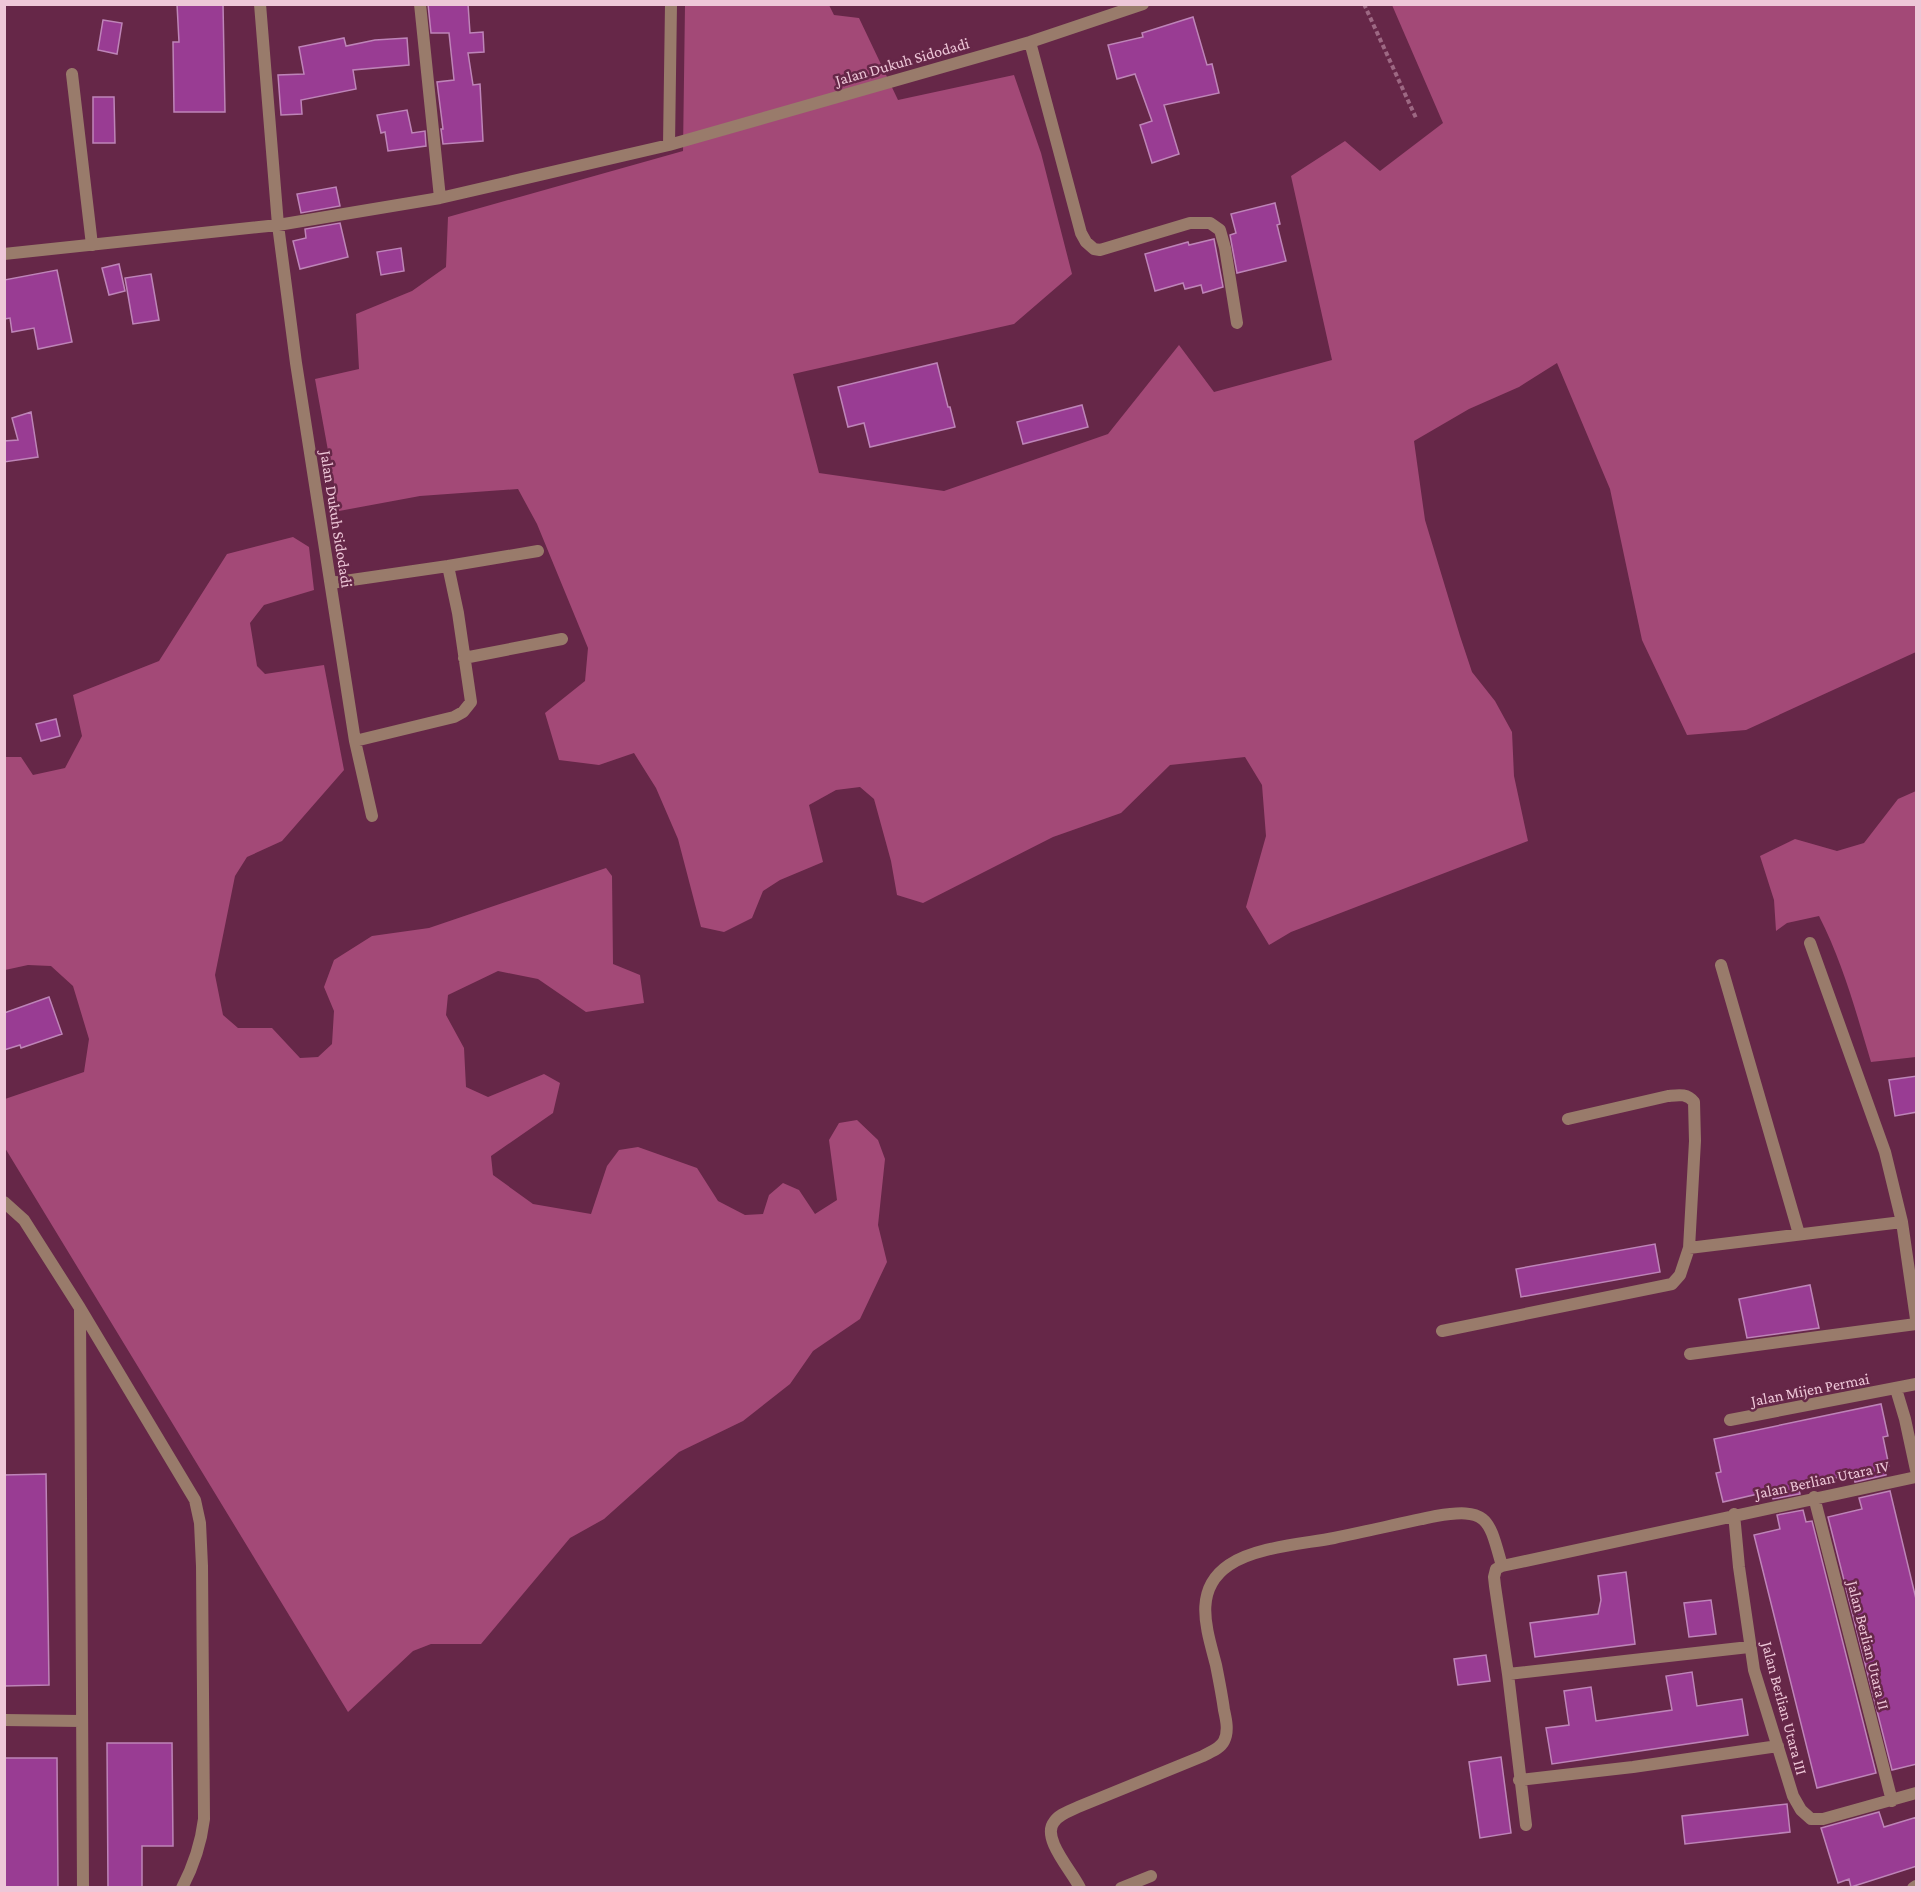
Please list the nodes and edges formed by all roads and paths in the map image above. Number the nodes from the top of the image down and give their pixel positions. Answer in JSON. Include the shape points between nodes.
{"nodes":[{"id":1,"x":260,"y":4,"type":"edge"},
{"id":2,"x":420,"y":4,"type":"edge"},
{"id":3,"x":671,"y":4,"type":"edge"},
{"id":4,"x":1143,"y":4,"type":"edge"},
{"id":5,"x":1364,"y":4,"type":"edge"},
{"id":6,"x":1030,"y":42,"type":"junction"},
{"id":7,"x":72,"y":74,"type":"dead end"},
{"id":8,"x":1416,"y":118,"type":"dead end"},
{"id":9,"x":669,"y":145,"type":"junction"},
{"id":10,"x":440,"y":198,"type":"junction"},
{"id":11,"x":278,"y":225,"type":"junction"},
{"id":12,"x":92,"y":245,"type":"junction"},
{"id":13,"x":4,"y":255,"type":"edge"},
{"id":14,"x":1237,"y":323,"type":"dead end"},
{"id":15,"x":538,"y":551,"type":"dead end"},
{"id":16,"x":448,"y":566,"type":"junction"},
{"id":17,"x":331,"y":583,"type":"junction"},
{"id":18,"x":562,"y":639,"type":"dead end"},
{"id":19,"x":464,"y":658,"type":"junction"},
{"id":20,"x":355,"y":741,"type":"junction"},
{"id":21,"x":372,"y":816,"type":"dead end"},
{"id":22,"x":1810,"y":943,"type":"dead end"},
{"id":23,"x":1721,"y":965,"type":"dead end"},
{"id":24,"x":1568,"y":1119,"type":"dead end"},
{"id":25,"x":4,"y":1202,"type":"edge"},
{"id":26,"x":1902,"y":1222,"type":"junction"},
{"id":27,"x":1799,"y":1234,"type":"junction"},
{"id":28,"x":1689,"y":1248,"type":"junction"},
{"id":29,"x":80,"y":1308,"type":"junction"},
{"id":30,"x":1917,"y":1319,"type":"edge"},
{"id":31,"x":1917,"y":1324,"type":"edge"},
{"id":32,"x":1442,"y":1331,"type":"dead end"},
{"id":33,"x":1690,"y":1354,"type":"dead end"},
{"id":34,"x":1917,"y":1384,"type":"edge"},
{"id":35,"x":1896,"y":1389,"type":"junction"},
{"id":36,"x":1730,"y":1420,"type":"dead end"},
{"id":37,"x":1917,"y":1470,"type":"edge"},
{"id":38,"x":1917,"y":1477,"type":"edge"},
{"id":39,"x":1814,"y":1497,"type":"junction"},
{"id":40,"x":1734,"y":1515,"type":"junction"},
{"id":41,"x":1502,"y":1566,"type":"junction"},
{"id":42,"x":1749,"y":1647,"type":"junction"},
{"id":43,"x":1508,"y":1674,"type":"junction"},
{"id":44,"x":4,"y":1720,"type":"edge"},
{"id":45,"x":81,"y":1721,"type":"junction"},
{"id":46,"x":1778,"y":1746,"type":"junction"},
{"id":47,"x":1519,"y":1780,"type":"junction"},
{"id":48,"x":1917,"y":1793,"type":"edge"},
{"id":49,"x":1892,"y":1801,"type":"junction"},
{"id":50,"x":1526,"y":1825,"type":"dead end"},
{"id":51,"x":1151,"y":1876,"type":"dead end"},
{"id":52,"x":83,"y":1887,"type":"edge"},
{"id":53,"x":182,"y":1887,"type":"edge"},
{"id":54,"x":1080,"y":1887,"type":"edge"},
{"id":55,"x":1121,"y":1887,"type":"edge"}],
"edges":[{"from":1,"to":11,"type":"street","name":"Jalan Dukuh Sidodadi"},
{"from":2,"to":10,"type":"street"},
{"from":3,"to":9,"type":"street"},
{"from":4,"to":6,"type":"street","name":"Jalan Dukuh Sidodadi"},
{"from":5,"to":8,"type":"path"},
{"from":6,"to":9,"type":"street","name":"Jalan Dukuh Sidodadi"},
{"from":6,"to":14,"type":"street","via":[[1086,242],[1100,250],[1190,223],[1210,223],[1220,230],[1225,248]]},
{"from":7,"to":12,"type":"street"},
{"from":9,"to":10,"type":"street","name":"Jalan Dukuh Sidodadi"},
{"from":10,"to":11,"type":"street","name":"Jalan Dukuh Sidodadi"},
{"from":11,"to":12,"type":"street","name":"Jalan Dukuh Sidodadi"},
{"from":11,"to":17,"type":"street","name":"Jalan Dukuh Sidodadi"},
{"from":12,"to":13,"type":"street","name":"Jalan Dukuh Sidodadi"},
{"from":15,"to":16,"type":"street"},
{"from":16,"to":17,"type":"street"},
{"from":16,"to":19,"type":"street"},
{"from":17,"to":20,"type":"street","name":"Jalan Dukuh Sidodadi"},
{"from":18,"to":19,"type":"street"},
{"from":19,"to":20,"type":"street","via":[[471,702],[463,712]]},
{"from":20,"to":21,"type":"street","name":"Jalan Dukuh Sidodadi"},
{"from":22,"to":26,"type":"street","via":[[1885,1152]]},
{"from":23,"to":27,"type":"street"},
{"from":24,"to":28,"type":"street","via":[[1668,1096],[1692,1099],[1695,1142]]},
{"from":25,"to":29,"type":"street","via":[[24,1220]]},
{"from":26,"to":27,"type":"street"},
{"from":26,"to":30,"type":"street"},
{"from":27,"to":28,"type":"street"},
{"from":28,"to":32,"type":"street","via":[[1680,1275],[1672,1284]]},
{"from":29,"to":45,"type":"street"},
{"from":29,"to":53,"type":"street","via":[[195,1500],[200,1523],[204,1819],[201,1844]]},
{"from":31,"to":33,"type":"street"},
{"from":34,"to":35,"type":"street","name":"Jalan Mijen Permai"},
{"from":35,"to":36,"type":"street","name":"Jalan Mijen Permai"},
{"from":35,"to":37,"type":"street"},
{"from":38,"to":39,"type":"street","name":"Jalan Berlian Utara IV"},
{"from":39,"to":40,"type":"street","name":"Jalan Berlian Utara IV"},
{"from":39,"to":49,"type":"street","name":"Jalan Berlian Utara II"},
{"from":40,"to":41,"type":"street","name":"Jalan Berlian Utara IV"},
{"from":40,"to":42,"type":"street","name":"Jalan Berlian Utara III"},
{"from":41,"to":43,"type":"street","via":[[1496,1569],[1494,1577]]},
{"from":41,"to":54,"type":"street","via":[[1486,1521],[1466,1513],[1259,1553],[1217,1574],[1207,1594],[1204,1616],[1226,1738],[1203,1756],[1078,1807],[1053,1822],[1049,1832],[1052,1843]]},
{"from":42,"to":43,"type":"street"},
{"from":42,"to":46,"type":"street","name":"Jalan Berlian Utara III"},
{"from":43,"to":47,"type":"street"},
{"from":44,"to":45,"type":"street"},
{"from":45,"to":52,"type":"street"},
{"from":46,"to":47,"type":"street"},
{"from":46,"to":49,"type":"street","name":"Jalan Berlian Utara III","via":[[1793,1796],[1811,1819]]},
{"from":47,"to":50,"type":"street"},
{"from":48,"to":49,"type":"street"},
{"from":51,"to":55,"type":"street"}]}
